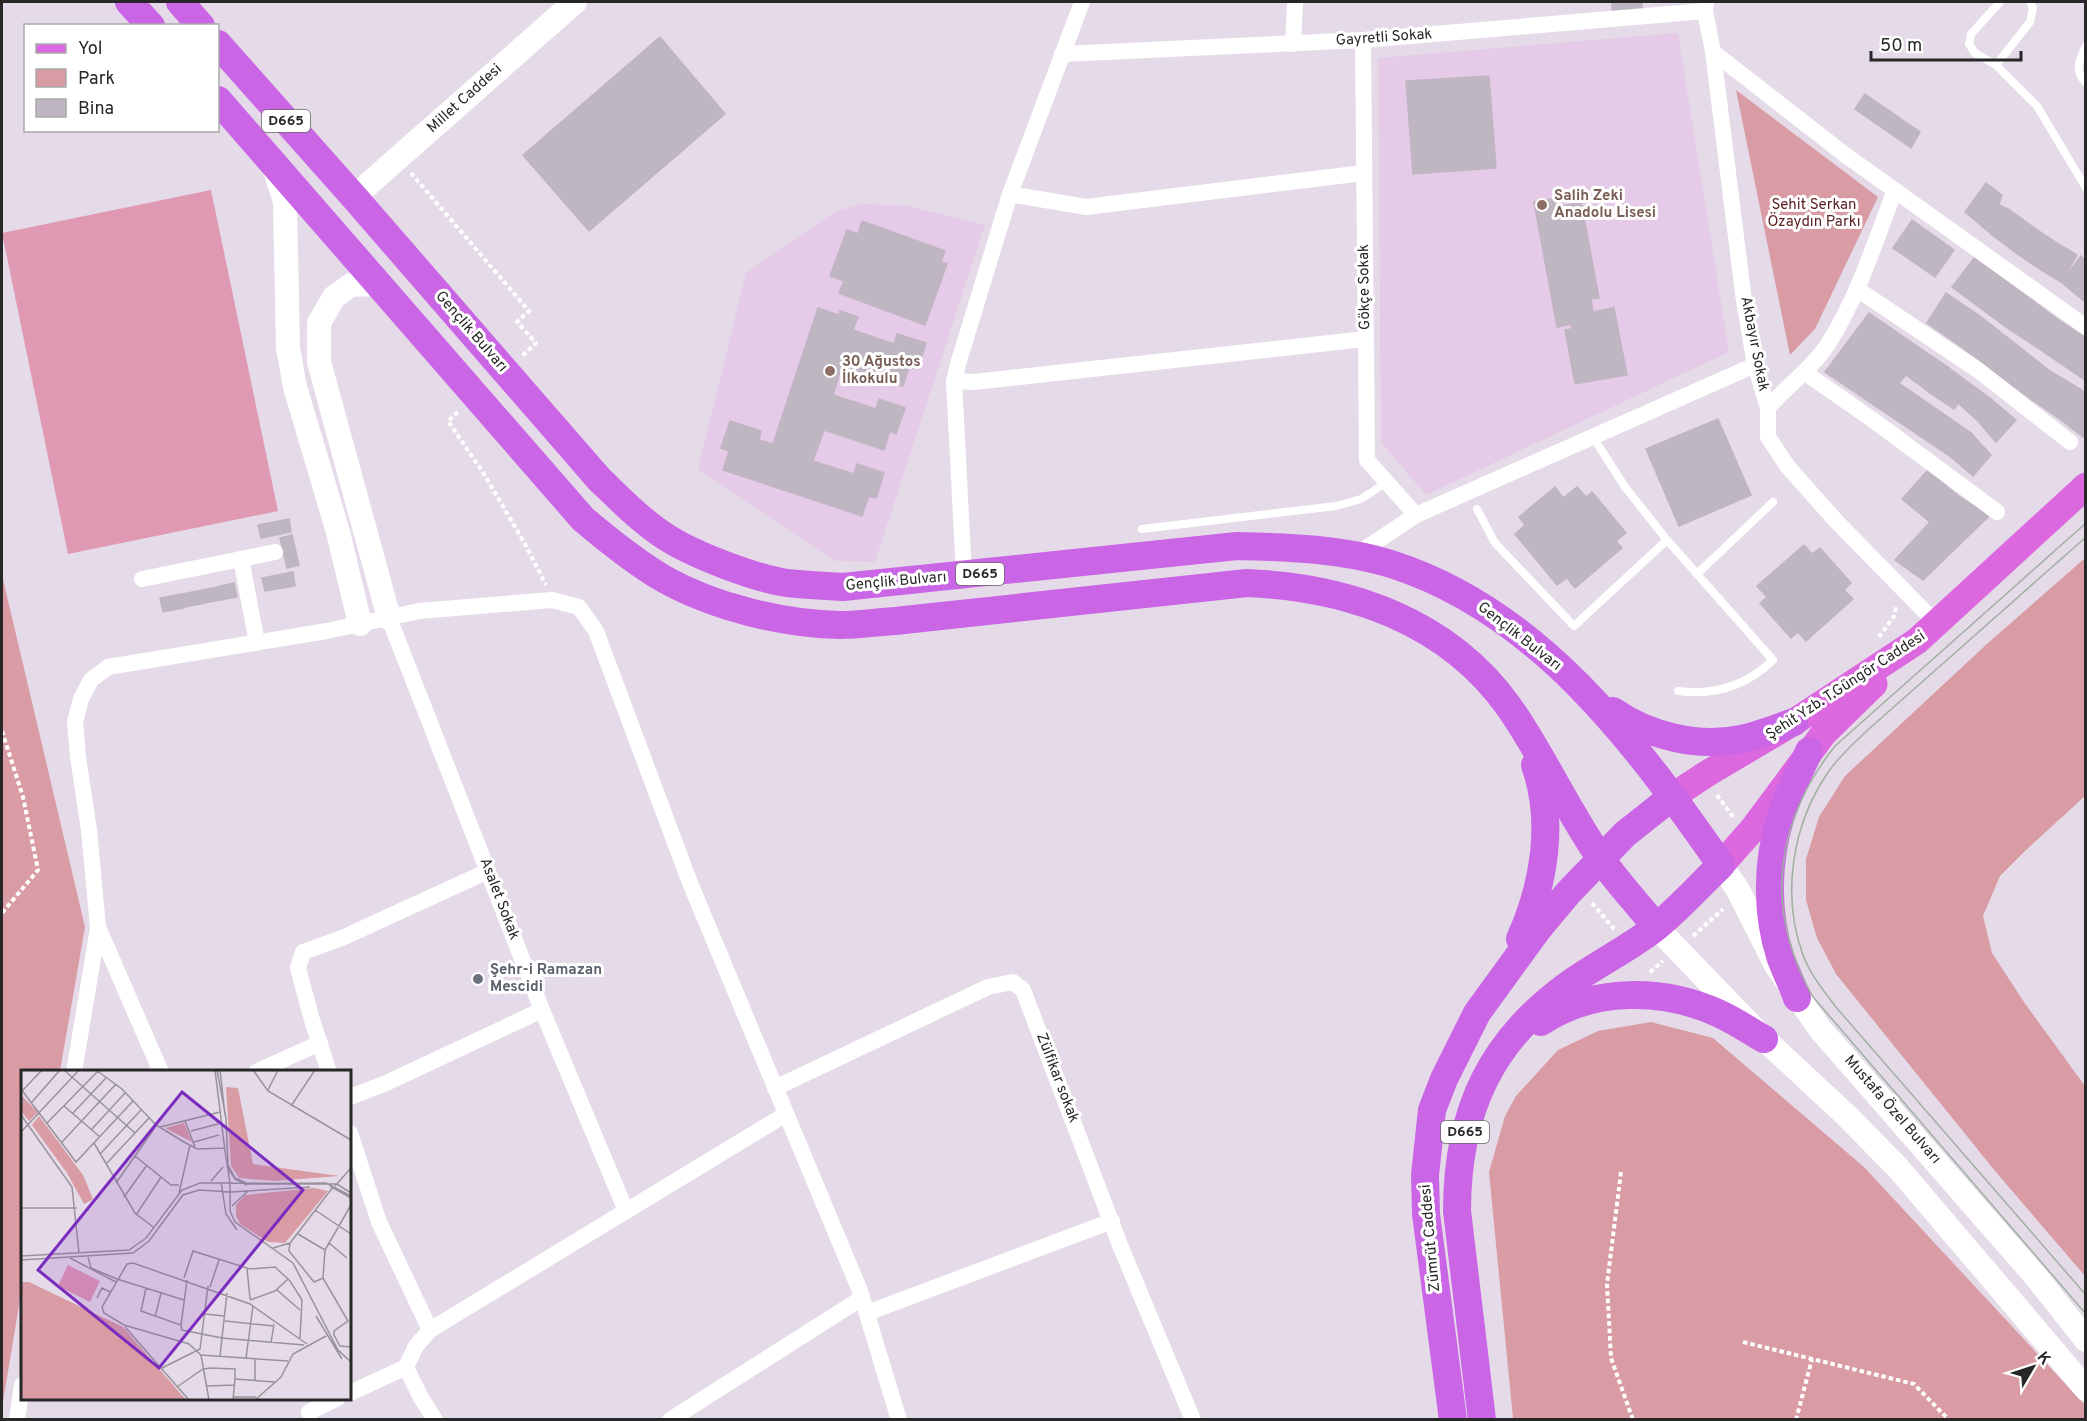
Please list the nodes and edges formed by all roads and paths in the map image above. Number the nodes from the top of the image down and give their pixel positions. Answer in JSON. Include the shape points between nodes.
{"nodes":[{"id":1,"x":129,"y":2,"type":"edge"},
{"id":2,"x":180,"y":2,"type":"edge"},
{"id":3,"x":575,"y":2,"type":"edge"},
{"id":4,"x":1083,"y":2,"type":"edge"},
{"id":5,"x":1295,"y":2,"type":"edge"},
{"id":6,"x":2000,"y":2,"type":"edge"},
{"id":7,"x":2030,"y":2,"type":"edge"},
{"id":8,"x":1706,"y":6,"type":"edge"},
{"id":9,"x":149,"y":24,"type":"edge"},
{"id":10,"x":199,"y":24,"type":"edge"},
{"id":11,"x":1363,"y":40,"type":"junction"},
{"id":12,"x":1293,"y":44,"type":"junction"},
{"id":13,"x":219,"y":45,"type":"edge"},
{"id":14,"x":2085,"y":46,"type":"edge"},
{"id":15,"x":1713,"y":52,"type":"junction"},
{"id":16,"x":1062,"y":54,"type":"junction"},
{"id":17,"x":1996,"y":65,"type":"junction"},
{"id":18,"x":2085,"y":83,"type":"edge"},
{"id":19,"x":219,"y":101,"type":"edge"},
{"id":20,"x":398,"y":158,"type":"junction"},
{"id":21,"x":273,"y":162,"type":"junction"},
{"id":22,"x":1363,"y":173,"type":"junction"},
{"id":23,"x":2085,"y":188,"type":"edge"},
{"id":24,"x":1895,"y":190,"type":"junction"},
{"id":25,"x":1010,"y":194,"type":"junction"},
{"id":26,"x":354,"y":197,"type":"junction"},
{"id":27,"x":378,"y":284,"type":"junction"},
{"id":28,"x":1857,"y":289,"type":"junction"},
{"id":29,"x":2085,"y":327,"type":"edge"},
{"id":30,"x":1365,"y":339,"type":"junction"},
{"id":31,"x":536,"y":343,"type":"dead end"},
{"id":32,"x":1755,"y":365,"type":"junction"},
{"id":33,"x":1804,"y":372,"type":"junction"},
{"id":34,"x":954,"y":381,"type":"junction"},
{"id":35,"x":1768,"y":408,"type":"junction"},
{"id":36,"x":448,"y":421,"type":"dead end"},
{"id":37,"x":1593,"y":437,"type":"junction"},
{"id":38,"x":2070,"y":442,"type":"dead end"},
{"id":39,"x":1387,"y":482,"type":"junction"},
{"id":40,"x":2085,"y":486,"type":"edge"},
{"id":41,"x":2085,"y":493,"type":"edge"},
{"id":42,"x":1773,"y":502,"type":"dead end"},
{"id":43,"x":1477,"y":509,"type":"dead end"},
{"id":44,"x":2058,"y":511,"type":"junction"},
{"id":45,"x":1997,"y":512,"type":"dead end"},
{"id":46,"x":1416,"y":515,"type":"junction"},
{"id":47,"x":1142,"y":529,"type":"dead end"},
{"id":48,"x":1667,"y":540,"type":"junction"},
{"id":49,"x":275,"y":552,"type":"dead end"},
{"id":50,"x":1355,"y":556,"type":"junction"},
{"id":51,"x":241,"y":559,"type":"junction"},
{"id":52,"x":1697,"y":574,"type":"junction"},
{"id":53,"x":964,"y":575,"type":"junction"},
{"id":54,"x":142,"y":579,"type":"dead end"},
{"id":55,"x":1906,"y":592,"type":"junction"},
{"id":56,"x":552,"y":600,"type":"junction"},
{"id":57,"x":388,"y":618,"type":"junction"},
{"id":58,"x":360,"y":624,"type":"junction"},
{"id":59,"x":1927,"y":633,"type":"junction"},
{"id":60,"x":1878,"y":638,"type":"dead end"},
{"id":61,"x":257,"y":643,"type":"junction"},
{"id":62,"x":1678,"y":691,"type":"dead end"},
{"id":63,"x":1588,"y":694,"type":"junction"},
{"id":64,"x":1510,"y":708,"type":"junction"},
{"id":65,"x":1794,"y":722,"type":"junction"},
{"id":66,"x":2,"y":731,"type":"edge"},
{"id":67,"x":1809,"y":751,"type":"junction"},
{"id":68,"x":1711,"y":787,"type":"dead end"},
{"id":69,"x":1673,"y":796,"type":"junction"},
{"id":70,"x":1739,"y":825,"type":"dead end"},
{"id":71,"x":1600,"y":858,"type":"junction"},
{"id":72,"x":1721,"y":865,"type":"junction"},
{"id":73,"x":488,"y":871,"type":"junction"},
{"id":74,"x":1591,"y":902,"type":"dead end"},
{"id":75,"x":1731,"y":902,"type":"dead end"},
{"id":76,"x":2,"y":913,"type":"edge"},
{"id":77,"x":98,"y":927,"type":"junction"},
{"id":78,"x":1656,"y":927,"type":"junction"},
{"id":79,"x":1620,"y":937,"type":"dead end"},
{"id":80,"x":1686,"y":942,"type":"dead end"},
{"id":81,"x":1505,"y":973,"type":"junction"},
{"id":82,"x":1797,"y":998,"type":"junction"},
{"id":83,"x":543,"y":1010,"type":"junction"},
{"id":84,"x":1764,"y":1039,"type":"junction"},
{"id":85,"x":320,"y":1043,"type":"junction"},
{"id":86,"x":74,"y":1070,"type":"edge"},
{"id":87,"x":161,"y":1070,"type":"edge"},
{"id":88,"x":258,"y":1070,"type":"edge"},
{"id":89,"x":329,"y":1070,"type":"edge"},
{"id":90,"x":1489,"y":1070,"type":"junction"},
{"id":91,"x":775,"y":1088,"type":"junction"},
{"id":92,"x":351,"y":1097,"type":"edge"},
{"id":93,"x":786,"y":1114,"type":"junction"},
{"id":94,"x":351,"y":1136,"type":"edge"},
{"id":95,"x":1621,"y":1172,"type":"dead end"},
{"id":96,"x":626,"y":1211,"type":"junction"},
{"id":97,"x":1112,"y":1221,"type":"junction"},
{"id":98,"x":864,"y":1306,"type":"junction"},
{"id":99,"x":430,"y":1330,"type":"junction"},
{"id":100,"x":2085,"y":1340,"type":"edge"},
{"id":101,"x":1743,"y":1342,"type":"dead end"},
{"id":102,"x":1812,"y":1359,"type":"junction"},
{"id":103,"x":406,"y":1367,"type":"junction"},
{"id":104,"x":2085,"y":1389,"type":"edge"},
{"id":105,"x":21,"y":1392,"type":"edge"},
{"id":106,"x":351,"y":1393,"type":"edge"},
{"id":107,"x":333,"y":1400,"type":"edge"},
{"id":108,"x":308,"y":1410,"type":"edge"},
{"id":109,"x":17,"y":1419,"type":"edge"},
{"id":110,"x":435,"y":1419,"type":"edge"},
{"id":111,"x":670,"y":1419,"type":"edge"},
{"id":112,"x":899,"y":1419,"type":"edge"},
{"id":113,"x":1193,"y":1419,"type":"edge"},
{"id":114,"x":1453,"y":1419,"type":"edge"},
{"id":115,"x":1482,"y":1419,"type":"edge"},
{"id":116,"x":1633,"y":1419,"type":"edge"},
{"id":117,"x":1796,"y":1419,"type":"edge"},
{"id":118,"x":1949,"y":1419,"type":"edge"}],
"edges":[{"from":1,"to":9,"type":"highway"},
{"from":2,"to":10,"type":"highway"},
{"from":3,"to":20,"type":"main road","name":"Millet Caddesi"},
{"from":4,"to":16,"type":"street"},
{"from":5,"to":12,"type":"street"},
{"from":6,"to":17,"type":"lane","via":[[1971,33],[1969,44],[1975,53]]},
{"from":7,"to":17,"type":"lane","via":[[2030,22]]},
{"from":8,"to":11,"type":"street","name":"Gayretli Sokak"},
{"from":8,"to":15,"type":"street","name":"Akbayır Sokak"},
{"from":11,"to":12,"type":"street","name":"Gayretli Sokak"},
{"from":11,"to":22,"type":"street","name":"Gökçe Sokak"},
{"from":12,"to":16,"type":"street","name":"Gayretli Sokak"},
{"from":13,"to":26,"type":"highway","name":"Gençlik Bulvarı","number":"D665"},
{"from":14,"to":18,"type":"lane","via":[[2078,62],[2079,76]]},
{"from":15,"to":24,"type":"street"},
{"from":15,"to":32,"type":"street","name":"Akbayır Sokak"},
{"from":16,"to":25,"type":"street"},
{"from":17,"to":23,"type":"lane","via":[[2037,106]]},
{"from":19,"to":21,"type":"highway","number":"D665"},
{"from":20,"to":26,"type":"main road","name":"Millet Caddesi"},
{"from":20,"to":31,"type":"path","via":[[529,310],[517,322]]},
{"from":21,"to":27,"type":"highway","number":"D665"},
{"from":21,"to":58,"type":"main road","via":[[285,202],[288,348],[295,387],[338,532]]},
{"from":22,"to":25,"type":"street","via":[[1086,207]]},
{"from":22,"to":30,"type":"street","name":"Gökçe Sokak"},
{"from":24,"to":28,"type":"street"},
{"from":24,"to":29,"type":"street"},
{"from":25,"to":34,"type":"street"},
{"from":26,"to":53,"type":"highway","name":"Gençlik Bulvarı","number":"D665","via":[[599,479],[666,537],[743,571],[785,582],[843,587]]},
{"from":27,"to":57,"type":"main road","via":[[351,285],[334,297],[319,323],[319,362]]},
{"from":27,"to":64,"type":"highway","number":"D665","via":[[583,519],[618,549],[665,580],[725,606],[783,620],[840,625],[1246,583],[1282,585],[1365,602],[1399,617],[1462,657]]},
{"from":28,"to":33,"type":"street","via":[[1827,345]]},
{"from":28,"to":38,"type":"street","via":[[1978,370]]},
{"from":30,"to":34,"type":"street","via":[[974,382]]},
{"from":30,"to":39,"type":"street","name":"Gökçe Sokak","via":[[1367,460]]},
{"from":32,"to":35,"type":"street","name":"Akbayır Sokak"},
{"from":32,"to":37,"type":"street"},
{"from":33,"to":35,"type":"street"},
{"from":33,"to":45,"type":"street"},
{"from":34,"to":53,"type":"street"},
{"from":35,"to":55,"type":"street","name":"Akbayır Sokak","via":[[1768,437],[1788,468]]},
{"from":36,"to":56,"type":"path","via":[[525,544]]},
{"from":37,"to":46,"type":"street"},
{"from":37,"to":48,"type":"lane","via":[[1625,487]]},
{"from":39,"to":46,"type":"street","name":"Gökçe Sokak"},
{"from":39,"to":47,"type":"lane","via":[[1362,499],[1336,506]]},
{"from":40,"to":44,"type":"main road","name":"Şehit Yzb. T.Güngör Caddesi"},
{"from":41,"to":44,"type":"main road"},
{"from":42,"to":52,"type":"lane"},
{"from":43,"to":48,"type":"lane","via":[[1495,543],[1574,626]]},
{"from":44,"to":59,"type":"main road","name":"Şehit Yzb. T.Güngör Caddesi"},
{"from":46,"to":50,"type":"street"},
{"from":48,"to":52,"type":"lane"},
{"from":49,"to":51,"type":"street"},
{"from":50,"to":53,"type":"highway","name":"Gençlik Bulvarı","number":"D665","via":[[1238,546]]},
{"from":50,"to":63,"type":"highway","name":"Gençlik Bulvarı","number":"D665","via":[[1389,563],[1467,596],[1544,654]]},
{"from":51,"to":54,"type":"street"},
{"from":51,"to":61,"type":"street"},
{"from":52,"to":62,"type":"lane","via":[[1773,660],[1752,678],[1725,690]]},
{"from":55,"to":59,"type":"street","name":"Akbayır Sokak"},
{"from":55,"to":60,"type":"path"},
{"from":56,"to":57,"type":"street","via":[[419,610]]},
{"from":56,"to":91,"type":"street","via":[[579,607],[596,631],[690,883]]},
{"from":57,"to":58,"type":"street"},
{"from":57,"to":73,"type":"street","name":"Asalet Sokak"},
{"from":58,"to":61,"type":"street"},
{"from":59,"to":65,"type":"main road","name":"Şehit Yzb. T.Güngör Caddesi"},
{"from":59,"to":67,"type":"main road"},
{"from":61,"to":77,"type":"street","via":[[108,667],[91,680],[75,722]]},
{"from":63,"to":65,"type":"highway","via":[[1626,720],[1685,740],[1740,739]]},
{"from":63,"to":69,"type":"highway","name":"Gençlik Bulvarı","number":"D665"},
{"from":64,"to":71,"type":"highway"},
{"from":64,"to":81,"type":"highway","via":[[1537,771],[1545,825],[1540,886]]},
{"from":65,"to":69,"type":"main road","name":"Şehit Yzb. T.Güngör Caddesi"},
{"from":66,"to":76,"type":"path","via":[[23,797],[38,870]]},
{"from":67,"to":72,"type":"main road","via":[[1752,830]]},
{"from":67,"to":82,"type":"highway","via":[[1780,818],[1771,868],[1773,925],[1780,956]]},
{"from":68,"to":70,"type":"path"},
{"from":69,"to":71,"type":"highway","name":"Zümrüt Caddesi"},
{"from":69,"to":72,"type":"highway","number":"D665"},
{"from":71,"to":78,"type":"highway"},
{"from":71,"to":81,"type":"highway","name":"Zümrüt Caddesi"},
{"from":72,"to":78,"type":"highway","number":"D665"},
{"from":72,"to":82,"type":"main road","name":"Mustafa Özel Bulvarı"},
{"from":73,"to":83,"type":"street","name":"Asalet Sokak"},
{"from":73,"to":85,"type":"street","via":[[303,952],[298,968]]},
{"from":74,"to":79,"type":"path"},
{"from":75,"to":80,"type":"path"},
{"from":77,"to":86,"type":"street"},
{"from":77,"to":87,"type":"street"},
{"from":78,"to":84,"type":"main road"},
{"from":78,"to":90,"type":"highway","number":"D665","via":[[1574,980],[1535,1012]]},
{"from":81,"to":114,"type":"highway","name":"Zümrüt Caddesi","number":"D665","via":[[1477,1013],[1444,1079],[1432,1110],[1428,1143],[1426,1214]]},
{"from":82,"to":100,"type":"main road","name":"Mustafa Özel Bulvarı","via":[[2037,1278]]},
{"from":83,"to":92,"type":"street"},
{"from":83,"to":96,"type":"street","name":"Asalet Sokak"},
{"from":84,"to":90,"type":"highway","via":[[1719,1014],[1634,994],[1568,1007],[1525,1034]]},
{"from":84,"to":104,"type":"main road","via":[[1898,1168]]},
{"from":85,"to":88,"type":"street"},
{"from":85,"to":89,"type":"street"},
{"from":90,"to":115,"type":"highway","number":"D665","via":[[1467,1124],[1457,1179],[1460,1241]]},
{"from":91,"to":93,"type":"street"},
{"from":91,"to":97,"type":"street","name":"Zülfikar sokak","via":[[988,987],[1013,982],[1023,990]]},
{"from":93,"to":96,"type":"street"},
{"from":93,"to":98,"type":"street"},
{"from":94,"to":99,"type":"street","via":[[379,1222]]},
{"from":95,"to":116,"type":"path","via":[[1607,1284],[1611,1358]]},
{"from":96,"to":99,"type":"street"},
{"from":97,"to":98,"type":"street"},
{"from":97,"to":113,"type":"street","name":"Zülfikar sokak"},
{"from":98,"to":111,"type":"street"},
{"from":98,"to":112,"type":"street"},
{"from":99,"to":103,"type":"street","via":[[416,1346]]},
{"from":101,"to":102,"type":"path"},
{"from":102,"to":117,"type":"path"},
{"from":102,"to":118,"type":"path","via":[[1914,1384]]},
{"from":103,"to":106,"type":"street"},
{"from":103,"to":110,"type":"street"},
{"from":105,"to":109,"type":"street"},
{"from":107,"to":108,"type":"street"}]}
